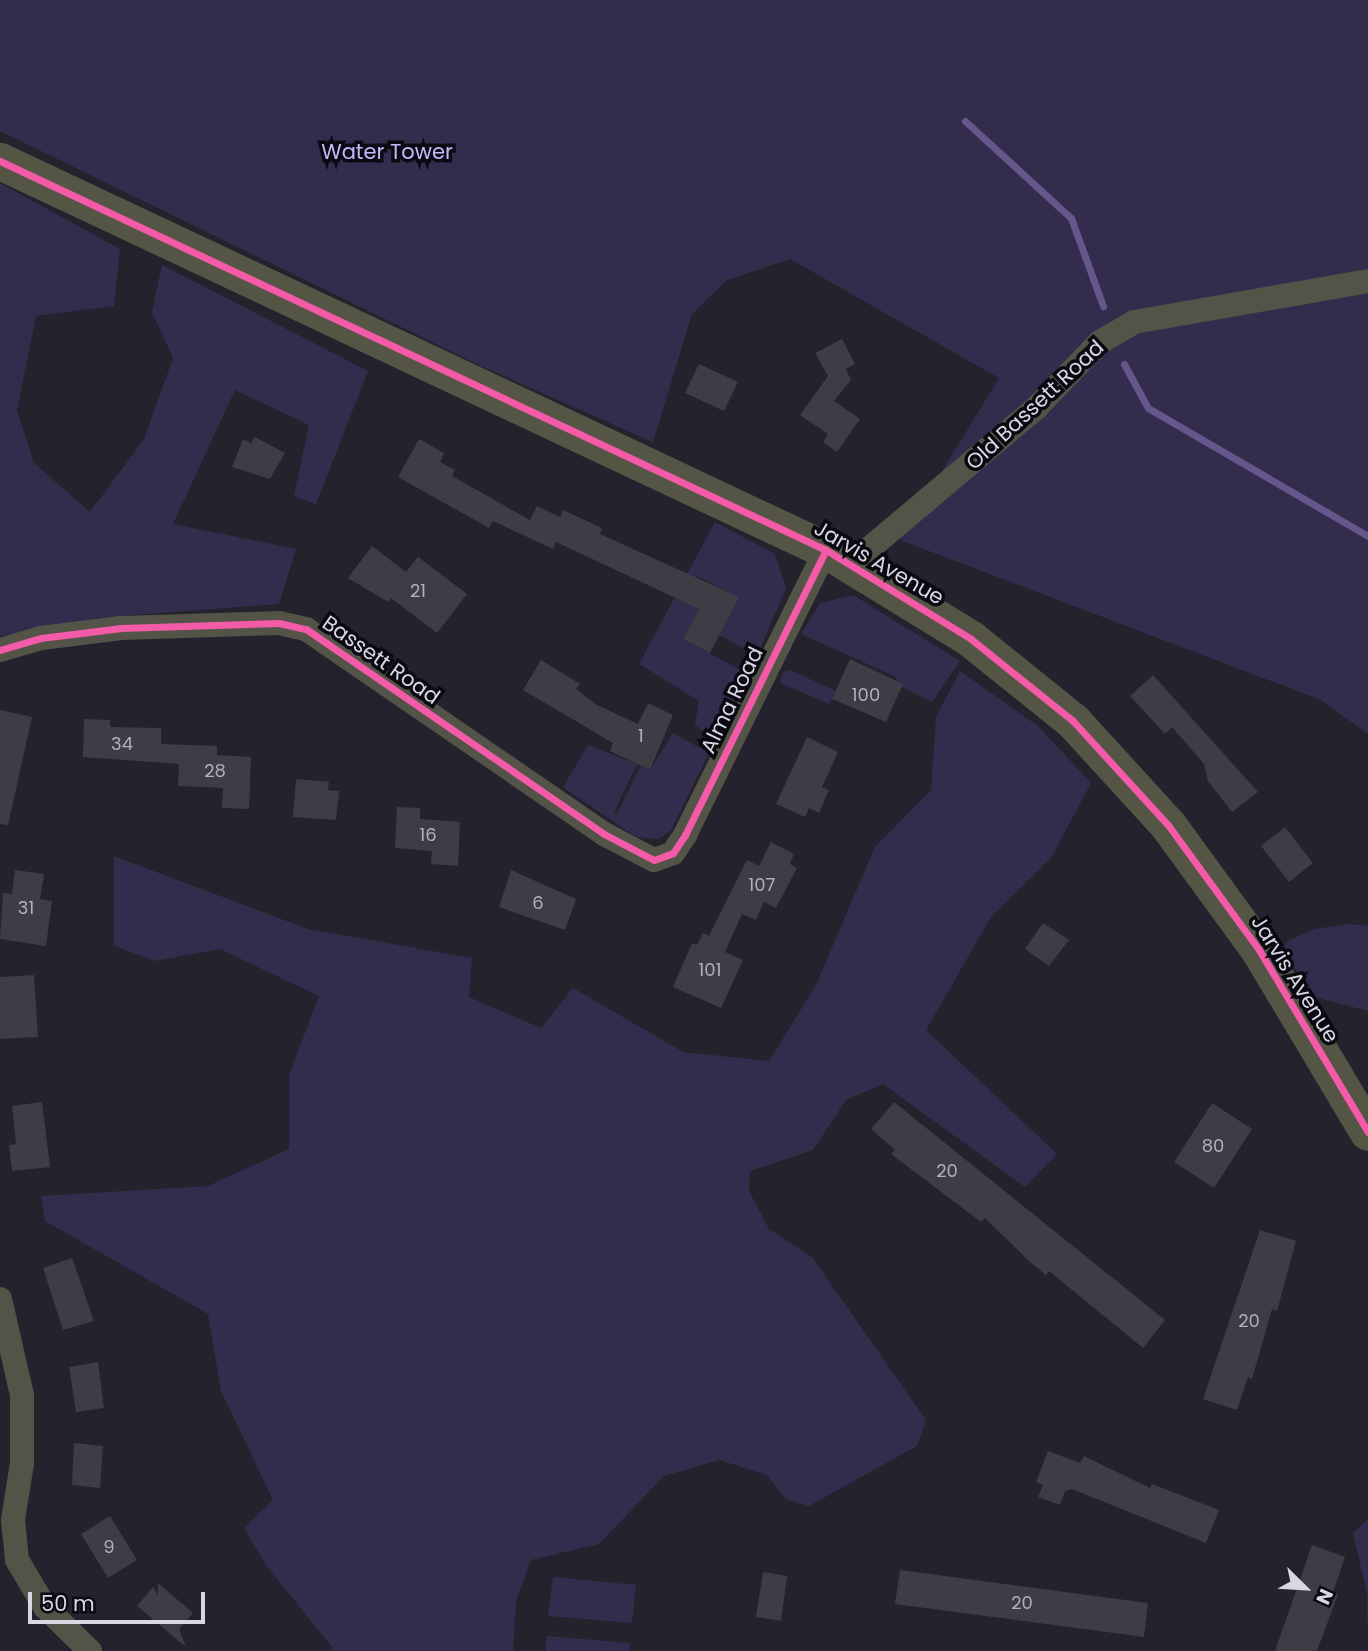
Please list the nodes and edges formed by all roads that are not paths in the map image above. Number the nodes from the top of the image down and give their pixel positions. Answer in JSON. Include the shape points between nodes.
{"nodes":[{"id":1,"x":0,"y":161,"type":"edge"},
{"id":2,"x":1368,"y":281,"type":"edge"},
{"id":3,"x":839,"y":557,"type":"junction"},
{"id":4,"x":0,"y":650,"type":"edge"},
{"id":5,"x":661,"y":859,"type":"joint"},
{"id":6,"x":1368,"y":1132,"type":"edge"},
{"id":7,"x":0,"y":1299,"type":"edge"},
{"id":8,"x":12,"y":1537,"type":"junction"},
{"id":9,"x":0,"y":1560,"type":"edge"},
{"id":10,"x":90,"y":1651,"type":"edge"}],
"edges":[{"from":1,"to":3,"type":"street","name":"Jarvis Avenue"},
{"from":2,"to":3,"type":"street","name":"Old Bassett Road","via":[[1134,321],[1100,342],[1036,408]]},
{"from":3,"to":5,"type":"street","name":"Alma Road","via":[[685,835],[673,853]]},
{"from":3,"to":6,"type":"street","name":"Jarvis Avenue","via":[[997,658],[1073,721],[1135,786],[1259,950]]},
{"from":4,"to":5,"type":"street","name":"Bassett Road","via":[[41,638],[121,628],[279,623],[306,629],[625,848],[648,859]]},
{"from":7,"to":8,"type":"street","via":[[22,1395],[22,1463]]},
{"from":8,"to":9,"type":"street"},
{"from":8,"to":10,"type":"street","via":[[16,1560],[34,1591]]}]}
